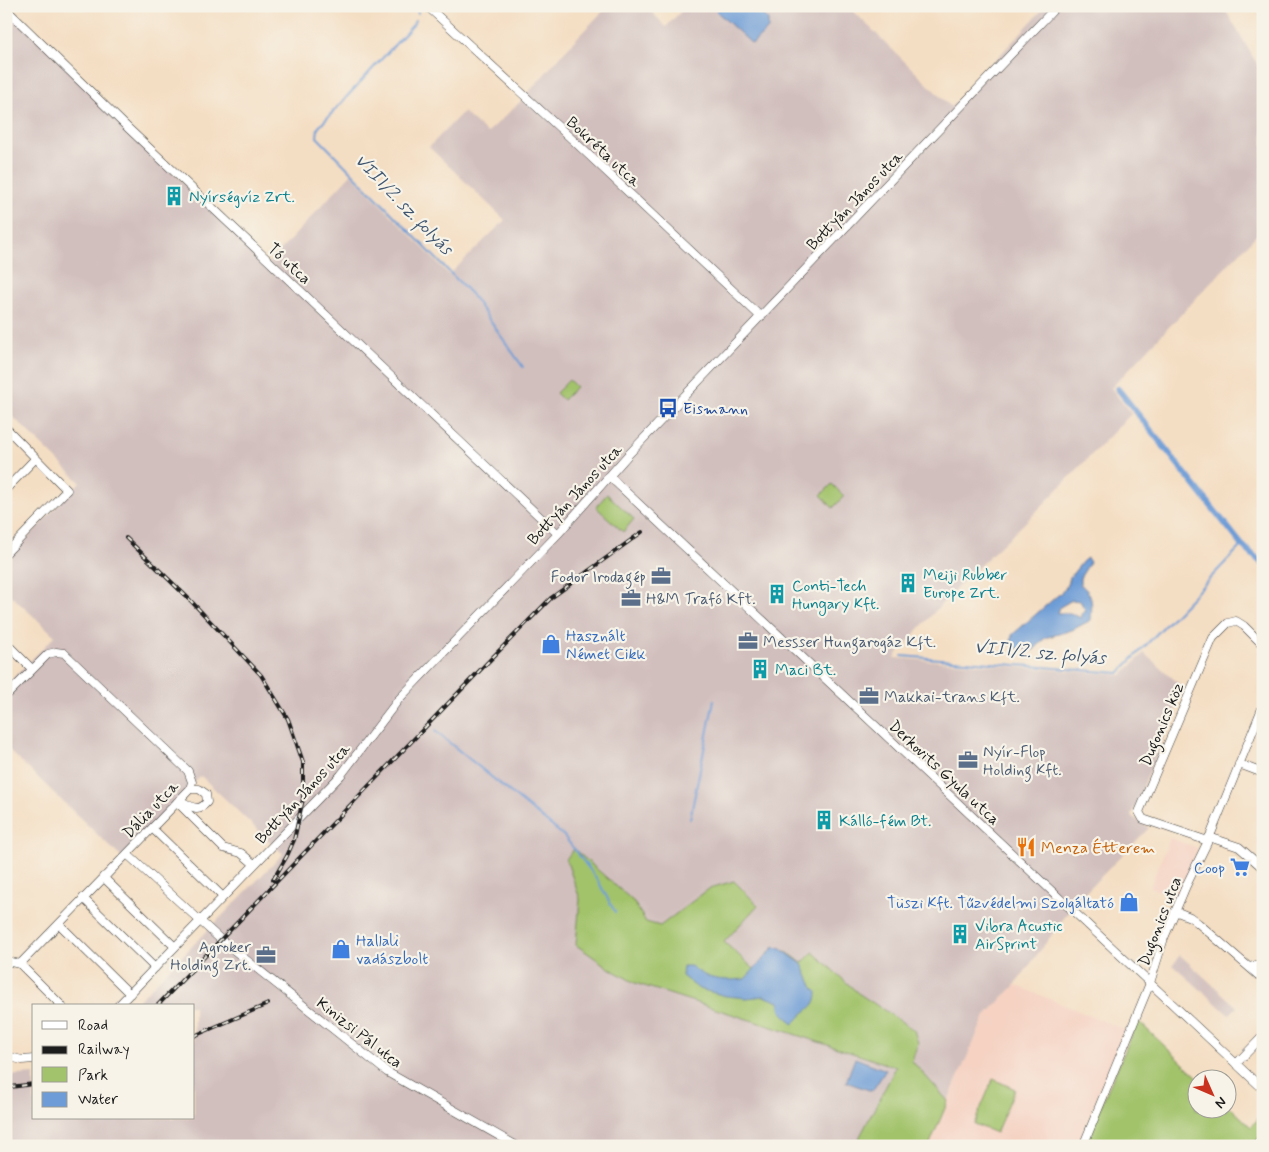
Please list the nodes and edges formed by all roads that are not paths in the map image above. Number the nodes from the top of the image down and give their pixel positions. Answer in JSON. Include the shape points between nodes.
{"nodes":[{"id":1,"x":427,"y":6,"type":"edge"},
{"id":2,"x":1058,"y":6,"type":"edge"},
{"id":3,"x":6,"y":8,"type":"edge"},
{"id":4,"x":760,"y":317,"type":"junction"},
{"id":5,"x":6,"y":428,"type":"edge"},
{"id":6,"x":35,"y":459,"type":"junction"},
{"id":7,"x":609,"y":476,"type":"junction"},
{"id":8,"x":6,"y":489,"type":"edge"},
{"id":9,"x":558,"y":534,"type":"junction"},
{"id":10,"x":6,"y":553,"type":"edge"},
{"id":11,"x":6,"y":643,"type":"edge"},
{"id":12,"x":1263,"y":645,"type":"edge"},
{"id":13,"x":32,"y":669,"type":"junction"},
{"id":14,"x":6,"y":695,"type":"edge"},
{"id":15,"x":1263,"y":706,"type":"edge"},
{"id":16,"x":1239,"y":764,"type":"junction"},
{"id":17,"x":1263,"y":773,"type":"edge"},
{"id":18,"x":190,"y":789,"type":"junction"},
{"id":19,"x":178,"y":801,"type":"junction"},
{"id":20,"x":152,"y":828,"type":"junction"},
{"id":21,"x":1209,"y":839,"type":"junction"},
{"id":22,"x":127,"y":854,"type":"junction"},
{"id":23,"x":254,"y":864,"type":"junction"},
{"id":24,"x":1263,"y":868,"type":"edge"},
{"id":25,"x":104,"y":877,"type":"junction"},
{"id":26,"x":223,"y":897,"type":"junction"},
{"id":27,"x":83,"y":898,"type":"junction"},
{"id":28,"x":1175,"y":911,"type":"junction"},
{"id":29,"x":200,"y":920,"type":"junction"},
{"id":30,"x":59,"y":924,"type":"junction"},
{"id":31,"x":175,"y":947,"type":"junction"},
{"id":32,"x":6,"y":961,"type":"edge"},
{"id":33,"x":20,"y":964,"type":"junction"},
{"id":34,"x":155,"y":968,"type":"junction"},
{"id":35,"x":1261,"y":973,"type":"edge"},
{"id":36,"x":1150,"y":983,"type":"junction"},
{"id":37,"x":130,"y":994,"type":"junction"},
{"id":38,"x":60,"y":1004,"type":"edge"},
{"id":39,"x":120,"y":1004,"type":"edge"},
{"id":40,"x":1263,"y":1036,"type":"edge"},
{"id":41,"x":6,"y":1056,"type":"edge"},
{"id":42,"x":32,"y":1059,"type":"edge"},
{"id":43,"x":1236,"y":1064,"type":"junction"},
{"id":44,"x":1263,"y":1089,"type":"edge"},
{"id":45,"x":1263,"y":1137,"type":"edge"},
{"id":46,"x":518,"y":1146,"type":"edge"},
{"id":47,"x":1083,"y":1146,"type":"edge"},
{"id":48,"x":1255,"y":1146,"type":"edge"}],
"edges":[{"from":1,"to":4,"type":"street","name":"Bokréta utca"},
{"from":2,"to":4,"type":"street","name":"Bottyán János utca"},
{"from":3,"to":9,"type":"street","name":"Tó utca","via":[[143,143]]},
{"from":4,"to":7,"type":"street","name":"Bottyán János utca"},
{"from":5,"to":6,"type":"street"},
{"from":6,"to":8,"type":"street"},
{"from":6,"to":10,"type":"street","via":[[67,490]]},
{"from":7,"to":9,"type":"street","name":"Bottyán János utca"},
{"from":7,"to":36,"type":"street","name":"Derkovits Gyula utca"},
{"from":9,"to":23,"type":"street","name":"Bottyán János utca","via":[[399,699],[341,775]]},
{"from":11,"to":13,"type":"street"},
{"from":12,"to":21,"type":"street","name":"Dugonics köz","via":[[1236,621],[1228,623],[1213,638],[1139,812],[1144,818]]},
{"from":13,"to":14,"type":"street"},
{"from":13,"to":18,"type":"street","name":"Dália utca","via":[[48,654],[64,653],[188,771],[192,782]]},
{"from":15,"to":16,"type":"street","name":"Dugonics utca"},
{"from":16,"to":17,"type":"street"},
{"from":16,"to":21,"type":"street","name":"Dugonics utca"},
{"from":18,"to":19,"type":"street","name":"Dália utca"},
{"from":18,"to":19,"type":"street","via":[[199,789],[206,794],[204,806],[191,808]]},
{"from":19,"to":20,"type":"street","name":"Dália utca"},
{"from":19,"to":23,"type":"street","via":[[223,848],[241,853]]},
{"from":20,"to":22,"type":"street","name":"Dália utca"},
{"from":20,"to":26,"type":"street"},
{"from":21,"to":24,"type":"street","via":[[1239,846]]},
{"from":21,"to":28,"type":"street","name":"Dugonics utca"},
{"from":22,"to":25,"type":"street","name":"Dália utca"},
{"from":22,"to":29,"type":"street","name":"Kinizsi Pál utca"},
{"from":23,"to":26,"type":"street","name":"Bottyán János utca"},
{"from":25,"to":27,"type":"street","name":"Dália utca"},
{"from":25,"to":31,"type":"street"},
{"from":26,"to":29,"type":"street","name":"Bottyán János utca"},
{"from":27,"to":30,"type":"street","name":"Dália utca"},
{"from":27,"to":34,"type":"street"},
{"from":28,"to":35,"type":"street","via":[[1198,922]]},
{"from":28,"to":36,"type":"street","name":"Dugonics utca"},
{"from":29,"to":31,"type":"street","name":"Bottyán János utca"},
{"from":29,"to":46,"type":"street","name":"Kinizsi Pál utca","via":[[228,946],[387,1072]]},
{"from":30,"to":33,"type":"street","name":"Dália utca"},
{"from":30,"to":37,"type":"street"},
{"from":31,"to":34,"type":"street","name":"Bottyán János utca"},
{"from":32,"to":33,"type":"street"},
{"from":33,"to":38,"type":"street"},
{"from":34,"to":37,"type":"street","name":"Bottyán János utca"},
{"from":36,"to":43,"type":"street","name":"Derkovits Gyula utca"},
{"from":36,"to":47,"type":"street","name":"Dugonics utca"},
{"from":37,"to":39,"type":"street","name":"Bottyán János utca"},
{"from":40,"to":43,"type":"street"},
{"from":41,"to":42,"type":"street"},
{"from":43,"to":44,"type":"street","name":"Derkovits Gyula utca"},
{"from":45,"to":48,"type":"street"}]}
